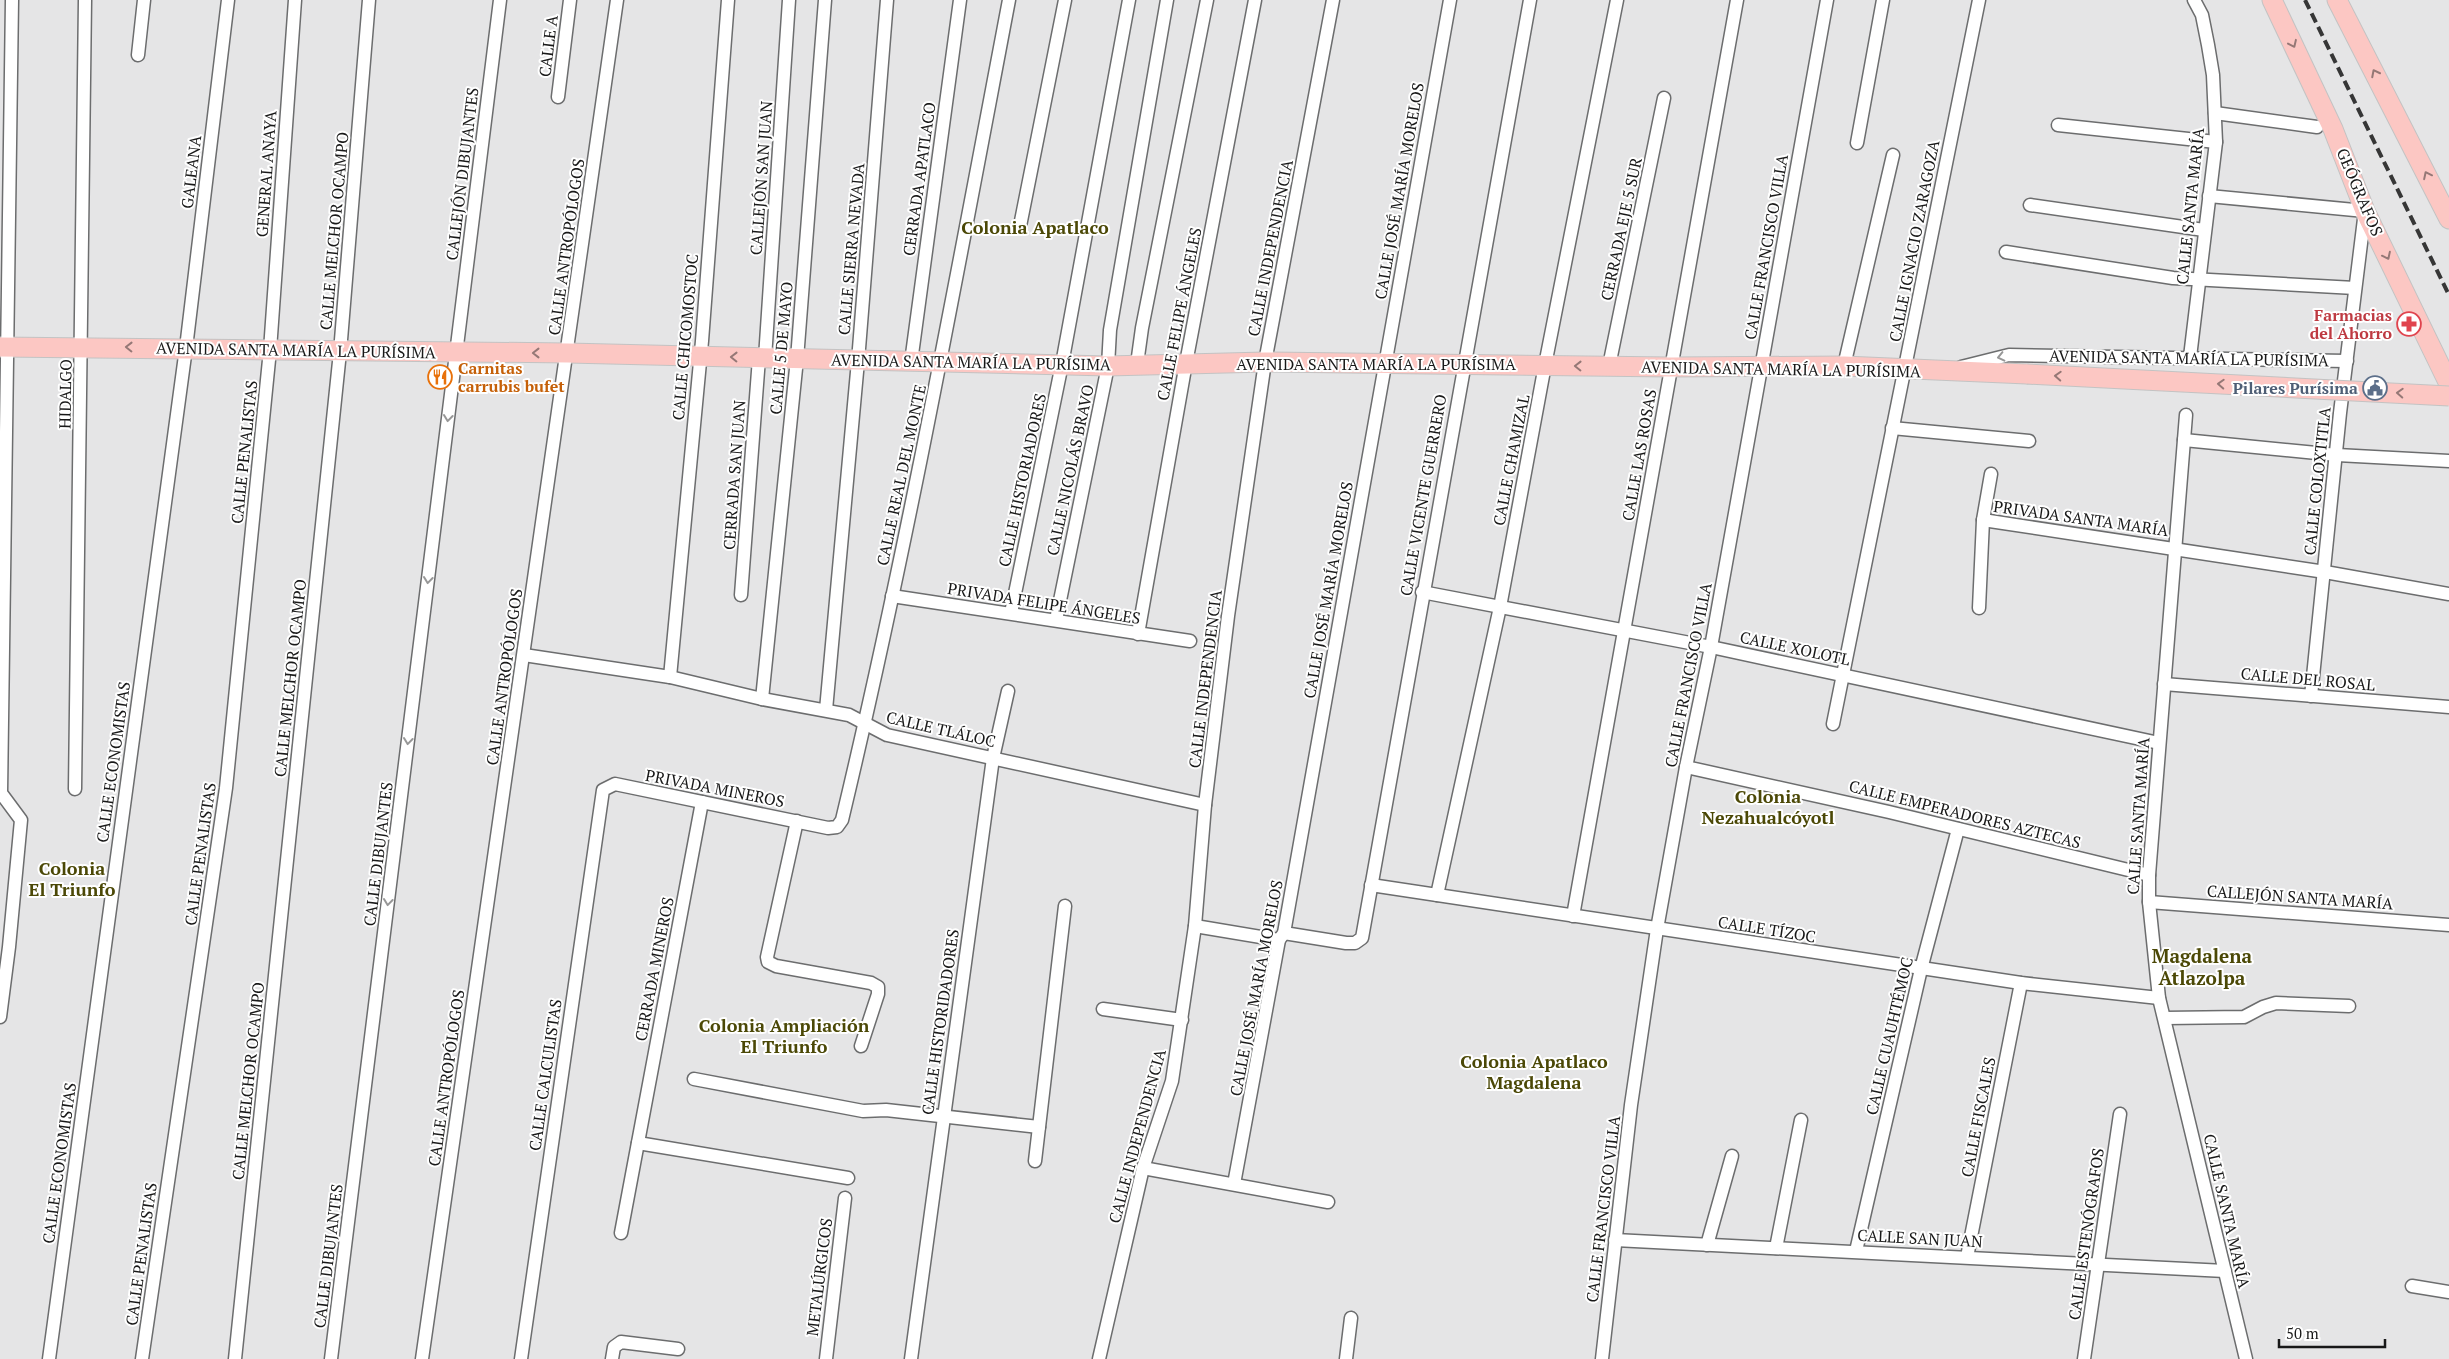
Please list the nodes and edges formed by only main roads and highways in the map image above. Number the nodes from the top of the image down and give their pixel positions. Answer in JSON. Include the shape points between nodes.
{"nodes":[{"id":1,"x":2272,"y":0,"type":"edge"},
{"id":2,"x":2337,"y":0,"type":"edge"},
{"id":3,"x":2449,"y":219,"type":"edge"},
{"id":4,"x":4,"y":347,"type":"edge"},
{"id":5,"x":2449,"y":384,"type":"edge"},
{"id":6,"x":2449,"y":396,"type":"edge"}],
"edges":[{"from":1,"to":5,"type":"main road","name":"GEÓGRAFOS","one_way":true,"via":[[2333,129],[2366,211]]},
{"from":3,"to":2,"type":"main road","one_way":true},
{"from":6,"to":4,"type":"main road","name":"AVENIDA SANTA MARÍA LA PURÍSIMA","one_way":true,"bridge":true,"via":[[1844,366],[1265,362],[1108,366],[568,353]]}]}
